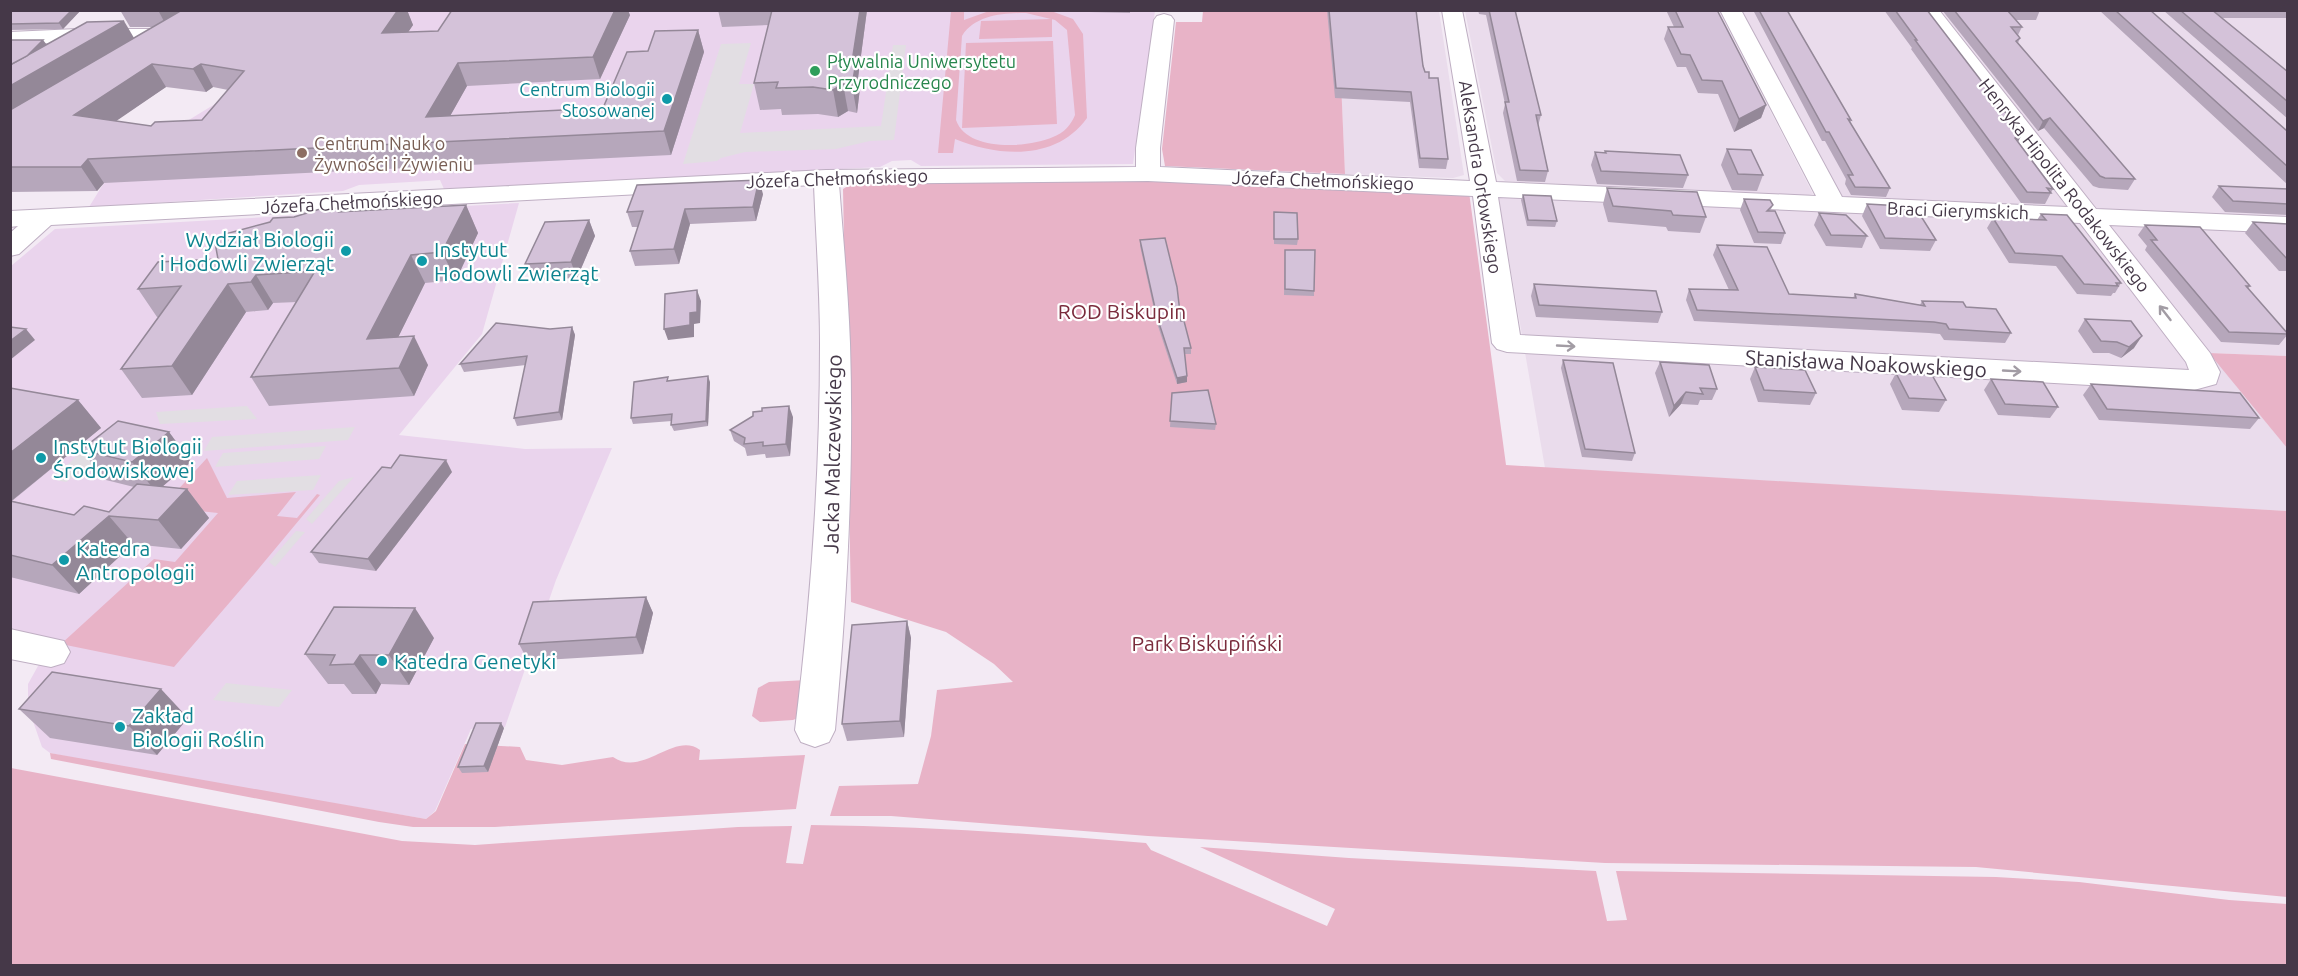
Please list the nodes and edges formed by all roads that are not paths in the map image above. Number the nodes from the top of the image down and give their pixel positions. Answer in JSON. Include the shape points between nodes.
{"nodes":[{"id":1,"x":1452,"y":10,"type":"edge"},
{"id":2,"x":1730,"y":10,"type":"edge"},
{"id":3,"x":1928,"y":10,"type":"edge"},
{"id":4,"x":1164,"y":20,"type":"dead end"},
{"id":5,"x":191,"y":24,"type":"edge"},
{"id":6,"x":172,"y":35,"type":"junction"},
{"id":7,"x":10,"y":38,"type":"edge"},
{"id":8,"x":134,"y":58,"type":"edge"},
{"id":9,"x":1148,"y":174,"type":"junction"},
{"id":10,"x":826,"y":177,"type":"junction"},
{"id":11,"x":1484,"y":187,"type":"junction"},
{"id":12,"x":1833,"y":204,"type":"junction"},
{"id":13,"x":2089,"y":216,"type":"junction"},
{"id":14,"x":10,"y":219,"type":"edge"},
{"id":15,"x":42,"y":219,"type":"junction"},
{"id":16,"x":2288,"y":225,"type":"edge"},
{"id":17,"x":10,"y":248,"type":"edge"},
{"id":18,"x":1507,"y":343,"type":"joint"},
{"id":19,"x":2200,"y":360,"type":"joint"},
{"id":20,"x":10,"y":644,"type":"edge"},
{"id":21,"x":51,"y":652,"type":"dead end"},
{"id":22,"x":815,"y":730,"type":"dead end"}],
"edges":[{"from":1,"to":11,"type":"street","name":"Aleksandra Orłowskiego"},
{"from":2,"to":12,"type":"street"},
{"from":3,"to":13,"type":"street","name":"Henryka Hipolita Rodakowskiego"},
{"from":4,"to":9,"type":"street"},
{"from":5,"to":6,"type":"street"},
{"from":6,"to":7,"type":"street"},
{"from":6,"to":8,"type":"street"},
{"from":9,"to":10,"type":"street","name":"Józefa Chełmońskiego"},
{"from":9,"to":11,"type":"street","name":"Józefa Chełmońskiego"},
{"from":10,"to":15,"type":"street","name":"Józefa Chełmońskiego"},
{"from":10,"to":22,"type":"street","name":"Jacka Malczewskiego","via":[[835,342],[835,452],[825,638]]},
{"from":11,"to":12,"type":"street","name":"Braci Gierymskich"},
{"from":11,"to":18,"type":"street","name":"Aleksandra Orłowskiego"},
{"from":12,"to":13,"type":"street","name":"Braci Gierymskich"},
{"from":13,"to":16,"type":"street","name":"Braci Gierymskich"},
{"from":19,"to":13,"type":"street","name":"Henryka Hipolita Rodakowskiego","one_way":true},
{"from":14,"to":15,"type":"street","name":"Józefa Chełmońskiego"},
{"from":15,"to":17,"type":"street"},
{"from":18,"to":19,"type":"street","name":"Stanisława Noakowskiego","one_way":true,"via":[[2194,380],[2205,377]]},
{"from":20,"to":21,"type":"street"}]}
